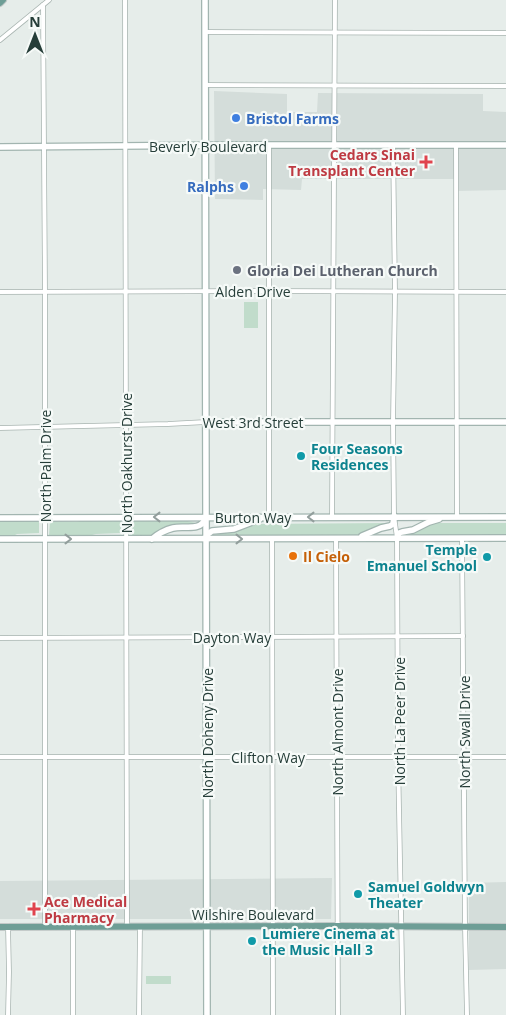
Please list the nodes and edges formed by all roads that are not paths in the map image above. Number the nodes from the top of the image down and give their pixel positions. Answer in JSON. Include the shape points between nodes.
{"nodes":[{"id":1,"x":3,"y":0,"type":"edge"},
{"id":2,"x":49,"y":0,"type":"edge"},
{"id":3,"x":124,"y":0,"type":"edge"},
{"id":4,"x":205,"y":0,"type":"edge"},
{"id":5,"x":335,"y":0,"type":"edge"},
{"id":6,"x":0,"y":3,"type":"edge"},
{"id":7,"x":43,"y":5,"type":"junction"},
{"id":8,"x":206,"y":32,"type":"junction"},
{"id":9,"x":336,"y":32,"type":"junction"},
{"id":10,"x":506,"y":33,"type":"edge"},
{"id":11,"x":0,"y":40,"type":"edge"},
{"id":12,"x":206,"y":85,"type":"junction"},
{"id":13,"x":335,"y":85,"type":"junction"},
{"id":14,"x":506,"y":86,"type":"edge"},
{"id":15,"x":269,"y":145,"type":"junction"},
{"id":16,"x":334,"y":145,"type":"junction"},
{"id":17,"x":393,"y":145,"type":"junction"},
{"id":18,"x":456,"y":145,"type":"junction"},
{"id":19,"x":506,"y":145,"type":"edge"},
{"id":20,"x":206,"y":146,"type":"junction"},
{"id":21,"x":0,"y":147,"type":"edge"},
{"id":22,"x":44,"y":147,"type":"junction"},
{"id":23,"x":125,"y":147,"type":"junction"},
{"id":24,"x":126,"y":291,"type":"junction"},
{"id":25,"x":206,"y":291,"type":"junction"},
{"id":26,"x":270,"y":291,"type":"junction"},
{"id":27,"x":334,"y":291,"type":"junction"},
{"id":28,"x":0,"y":292,"type":"edge"},
{"id":29,"x":45,"y":292,"type":"junction"},
{"id":30,"x":395,"y":292,"type":"junction"},
{"id":31,"x":456,"y":292,"type":"junction"},
{"id":32,"x":506,"y":292,"type":"edge"},
{"id":33,"x":206,"y":422,"type":"junction"},
{"id":34,"x":269,"y":422,"type":"junction"},
{"id":35,"x":333,"y":422,"type":"junction"},
{"id":36,"x":393,"y":422,"type":"junction"},
{"id":37,"x":457,"y":422,"type":"junction"},
{"id":38,"x":506,"y":422,"type":"edge"},
{"id":39,"x":126,"y":425,"type":"junction"},
{"id":40,"x":45,"y":427,"type":"junction"},
{"id":41,"x":0,"y":428,"type":"edge"},
{"id":42,"x":394,"y":516,"type":"junction"},
{"id":43,"x":127,"y":517,"type":"junction"},
{"id":44,"x":206,"y":517,"type":"junction"},
{"id":45,"x":267,"y":517,"type":"junction"},
{"id":46,"x":332,"y":517,"type":"junction"},
{"id":47,"x":446,"y":517,"type":"junction"},
{"id":48,"x":457,"y":517,"type":"junction"},
{"id":49,"x":506,"y":517,"type":"edge"},
{"id":50,"x":0,"y":518,"type":"edge"},
{"id":51,"x":45,"y":518,"type":"junction"},
{"id":52,"x":336,"y":538,"type":"junction"},
{"id":53,"x":356,"y":538,"type":"junction"},
{"id":54,"x":398,"y":538,"type":"junction"},
{"id":55,"x":462,"y":538,"type":"junction"},
{"id":56,"x":506,"y":538,"type":"edge"},
{"id":57,"x":45,"y":539,"type":"junction"},
{"id":58,"x":127,"y":539,"type":"junction"},
{"id":59,"x":151,"y":539,"type":"junction"},
{"id":60,"x":206,"y":539,"type":"junction"},
{"id":61,"x":272,"y":539,"type":"junction"},
{"id":62,"x":0,"y":540,"type":"edge"},
{"id":63,"x":463,"y":636,"type":"junction"},
{"id":64,"x":207,"y":637,"type":"junction"},
{"id":65,"x":272,"y":637,"type":"junction"},
{"id":66,"x":337,"y":637,"type":"junction"},
{"id":67,"x":399,"y":637,"type":"junction"},
{"id":68,"x":0,"y":638,"type":"edge"},
{"id":69,"x":45,"y":638,"type":"junction"},
{"id":70,"x":127,"y":638,"type":"junction"},
{"id":71,"x":45,"y":756,"type":"junction"},
{"id":72,"x":127,"y":756,"type":"junction"},
{"id":73,"x":273,"y":756,"type":"junction"},
{"id":74,"x":464,"y":756,"type":"junction"},
{"id":75,"x":0,"y":757,"type":"edge"},
{"id":76,"x":207,"y":757,"type":"junction"},
{"id":77,"x":337,"y":757,"type":"junction"},
{"id":78,"x":398,"y":757,"type":"junction"},
{"id":79,"x":506,"y":757,"type":"edge"},
{"id":80,"x":45,"y":926,"type":"junction"},
{"id":81,"x":73,"y":926,"type":"junction"},
{"id":82,"x":127,"y":926,"type":"junction"},
{"id":83,"x":140,"y":926,"type":"junction"},
{"id":84,"x":207,"y":926,"type":"junction"},
{"id":85,"x":338,"y":926,"type":"junction"},
{"id":86,"x":401,"y":926,"type":"junction"},
{"id":87,"x":466,"y":926,"type":"junction"},
{"id":88,"x":0,"y":927,"type":"edge"},
{"id":89,"x":8,"y":927,"type":"junction"},
{"id":90,"x":273,"y":927,"type":"junction"},
{"id":91,"x":506,"y":927,"type":"edge"},
{"id":92,"x":8,"y":1015,"type":"edge"},
{"id":93,"x":73,"y":1015,"type":"edge"},
{"id":94,"x":140,"y":1015,"type":"edge"},
{"id":95,"x":207,"y":1015,"type":"edge"},
{"id":96,"x":273,"y":1015,"type":"edge"},
{"id":97,"x":338,"y":1015,"type":"edge"},
{"id":98,"x":403,"y":1015,"type":"edge"},
{"id":99,"x":467,"y":1015,"type":"edge"}],
"edges":[{"from":1,"to":6,"type":"main road"},
{"from":2,"to":7,"type":"street"},
{"from":3,"to":23,"type":"street","name":"North Oakhurst Drive"},
{"from":4,"to":8,"type":"main road"},
{"from":5,"to":9,"type":"street"},
{"from":7,"to":11,"type":"street"},
{"from":7,"to":22,"type":"street","name":"North Palm Drive"},
{"from":8,"to":9,"type":"street"},
{"from":8,"to":12,"type":"main road"},
{"from":9,"to":10,"type":"street"},
{"from":9,"to":13,"type":"street"},
{"from":12,"to":13,"type":"street"},
{"from":12,"to":20,"type":"main road"},
{"from":13,"to":14,"type":"street"},
{"from":13,"to":16,"type":"street"},
{"from":15,"to":16,"type":"main road","name":"Beverly Boulevard"},
{"from":15,"to":20,"type":"main road","name":"Beverly Boulevard"},
{"from":15,"to":26,"type":"street"},
{"from":16,"to":17,"type":"main road","name":"Beverly Boulevard"},
{"from":16,"to":27,"type":"street"},
{"from":17,"to":18,"type":"main road","name":"Beverly Boulevard"},
{"from":17,"to":30,"type":"street"},
{"from":18,"to":19,"type":"main road","name":"Beverly Boulevard"},
{"from":18,"to":31,"type":"street"},
{"from":20,"to":23,"type":"main road","name":"Beverly Boulevard"},
{"from":20,"to":25,"type":"main road"},
{"from":21,"to":22,"type":"main road","name":"Beverly Boulevard"},
{"from":22,"to":23,"type":"main road","name":"Beverly Boulevard"},
{"from":22,"to":29,"type":"street","name":"North Palm Drive"},
{"from":23,"to":24,"type":"street","name":"North Oakhurst Drive"},
{"from":24,"to":25,"type":"street","name":"Alden Drive"},
{"from":24,"to":29,"type":"street","name":"Alden Drive"},
{"from":24,"to":39,"type":"street","name":"North Oakhurst Drive"},
{"from":25,"to":26,"type":"street","name":"Alden Drive"},
{"from":25,"to":33,"type":"main road","name":"North Doheny Drive"},
{"from":26,"to":27,"type":"street","name":"Alden Drive"},
{"from":26,"to":34,"type":"street"},
{"from":27,"to":30,"type":"street","name":"Alden Drive"},
{"from":27,"to":35,"type":"street"},
{"from":28,"to":29,"type":"street","name":"Alden Drive"},
{"from":29,"to":40,"type":"street","name":"North Palm Drive"},
{"from":30,"to":31,"type":"street","name":"Alden Drive"},
{"from":30,"to":36,"type":"street","name":"North La Peer Drive"},
{"from":31,"to":32,"type":"street","name":"Alden Drive"},
{"from":31,"to":37,"type":"street"},
{"from":33,"to":34,"type":"main road","name":"West 3rd Street"},
{"from":33,"to":39,"type":"street","name":"West 3rd Street"},
{"from":33,"to":44,"type":"main road","name":"North Doheny Drive"},
{"from":34,"to":35,"type":"main road","name":"West 3rd Street"},
{"from":34,"to":45,"type":"street"},
{"from":35,"to":36,"type":"main road","name":"West 3rd Street"},
{"from":35,"to":46,"type":"street"},
{"from":36,"to":37,"type":"main road","name":"West 3rd Street"},
{"from":36,"to":42,"type":"street","name":"North La Peer Drive"},
{"from":37,"to":38,"type":"main road","name":"West 3rd Street"},
{"from":37,"to":48,"type":"street"},
{"from":39,"to":40,"type":"street","name":"West 3rd Street"},
{"from":39,"to":43,"type":"street","name":"North Oakhurst Drive"},
{"from":40,"to":41,"type":"street","name":"West 3rd Street"},
{"from":40,"to":51,"type":"street","name":"North Palm Drive"},
{"from":42,"to":46,"type":"main road","name":"Burton Way"},
{"from":42,"to":47,"type":"main road","name":"Burton Way"},
{"from":42,"to":53,"type":"main road","via":[[390,526]]},
{"from":42,"to":54,"type":"street","name":"North La Peer Drive"},
{"from":44,"to":43,"type":"main road","name":"Burton Way","one_way":true},
{"from":43,"to":51,"type":"main road","name":"Burton Way"},
{"from":43,"to":58,"type":"street","name":"North Oakhurst Drive"},
{"from":44,"to":45,"type":"main road","name":"Burton Way"},
{"from":44,"to":59,"type":"main road","via":[[200,526],[171,528]]},
{"from":44,"to":60,"type":"main road","name":"North Doheny Drive"},
{"from":46,"to":45,"type":"main road","name":"Burton Way","one_way":true},
{"from":45,"to":60,"type":"main road","via":[[234,529],[212,531]]},
{"from":47,"to":48,"type":"main road","name":"Burton Way"},
{"from":47,"to":54,"type":"main road","via":[[399,533]]},
{"from":48,"to":49,"type":"main road","name":"Burton Way"},
{"from":50,"to":51,"type":"main road","name":"Burton Way"},
{"from":51,"to":57,"type":"street","name":"North Palm Drive"},
{"from":52,"to":53,"type":"main road","name":"Burton Way"},
{"from":52,"to":61,"type":"main road","name":"Burton Way"},
{"from":52,"to":66,"type":"street","name":"North Almont Drive"},
{"from":53,"to":54,"type":"main road","name":"Burton Way"},
{"from":54,"to":55,"type":"main road","name":"Burton Way"},
{"from":54,"to":67,"type":"street","name":"North La Peer Drive"},
{"from":55,"to":56,"type":"main road","name":"Burton Way"},
{"from":55,"to":63,"type":"street","name":"North Swall Drive"},
{"from":57,"to":58,"type":"main road","name":"Burton Way","one_way":true},
{"from":57,"to":62,"type":"main road","name":"Burton Way"},
{"from":57,"to":69,"type":"street","name":"North Palm Drive"},
{"from":58,"to":59,"type":"main road","name":"Burton Way"},
{"from":58,"to":70,"type":"street","name":"North Oakhurst Drive"},
{"from":59,"to":60,"type":"main road","name":"Burton Way"},
{"from":60,"to":61,"type":"main road","name":"Burton Way","one_way":true},
{"from":60,"to":64,"type":"main road","name":"North Doheny Drive"},
{"from":61,"to":65,"type":"street"},
{"from":63,"to":67,"type":"street","name":"Dayton Way"},
{"from":63,"to":74,"type":"street","name":"North Swall Drive"},
{"from":64,"to":65,"type":"street","name":"Dayton Way"},
{"from":64,"to":70,"type":"street","name":"Dayton Way"},
{"from":64,"to":76,"type":"main road","name":"North Doheny Drive"},
{"from":65,"to":66,"type":"street","name":"Dayton Way"},
{"from":65,"to":73,"type":"street"},
{"from":66,"to":67,"type":"street","name":"Dayton Way"},
{"from":66,"to":77,"type":"street","name":"North Almont Drive"},
{"from":67,"to":78,"type":"street","name":"North La Peer Drive"},
{"from":68,"to":69,"type":"street","name":"Dayton Way"},
{"from":69,"to":70,"type":"street","name":"Dayton Way"},
{"from":69,"to":71,"type":"street","name":"North Palm Drive"},
{"from":70,"to":72,"type":"street","name":"North Oakhurst Drive"},
{"from":71,"to":72,"type":"street","name":"Clifton Way"},
{"from":71,"to":75,"type":"street","name":"Clifton Way"},
{"from":71,"to":80,"type":"street","name":"North Palm Drive"},
{"from":72,"to":76,"type":"street","name":"Clifton Way"},
{"from":72,"to":82,"type":"street","name":"North Oakhurst Drive"},
{"from":73,"to":76,"type":"street","name":"Clifton Way"},
{"from":73,"to":77,"type":"street","name":"Clifton Way"},
{"from":73,"to":90,"type":"street"},
{"from":74,"to":78,"type":"street","name":"Clifton Way"},
{"from":74,"to":79,"type":"street","name":"Clifton Way"},
{"from":74,"to":87,"type":"street","name":"North Swall Drive"},
{"from":76,"to":84,"type":"main road","name":"North Doheny Drive"},
{"from":77,"to":78,"type":"street","name":"Clifton Way"},
{"from":77,"to":85,"type":"street","name":"North Almont Drive"},
{"from":78,"to":86,"type":"street","name":"North La Peer Drive"},
{"from":80,"to":81,"type":"main road","name":"Wilshire Boulevard"},
{"from":80,"to":89,"type":"main road","name":"Wilshire Boulevard"},
{"from":81,"to":82,"type":"main road","name":"Wilshire Boulevard"},
{"from":81,"to":93,"type":"street"},
{"from":82,"to":83,"type":"main road","name":"Wilshire Boulevard"},
{"from":83,"to":84,"type":"main road","name":"Wilshire Boulevard"},
{"from":83,"to":94,"type":"street"},
{"from":84,"to":90,"type":"main road","name":"Wilshire Boulevard"},
{"from":84,"to":95,"type":"main road","name":"North Doheny Drive"},
{"from":85,"to":86,"type":"main road","name":"Wilshire Boulevard"},
{"from":85,"to":90,"type":"main road","name":"Wilshire Boulevard"},
{"from":85,"to":97,"type":"street","name":"North Almont Drive"},
{"from":86,"to":87,"type":"main road","name":"Wilshire Boulevard"},
{"from":86,"to":98,"type":"street","name":"North La Peer Drive"},
{"from":87,"to":91,"type":"main road","name":"Wilshire Boulevard"},
{"from":87,"to":99,"type":"street","name":"North Swall Drive"},
{"from":88,"to":89,"type":"main road","name":"Wilshire Boulevard"},
{"from":89,"to":92,"type":"street"},
{"from":90,"to":96,"type":"street"}]}
